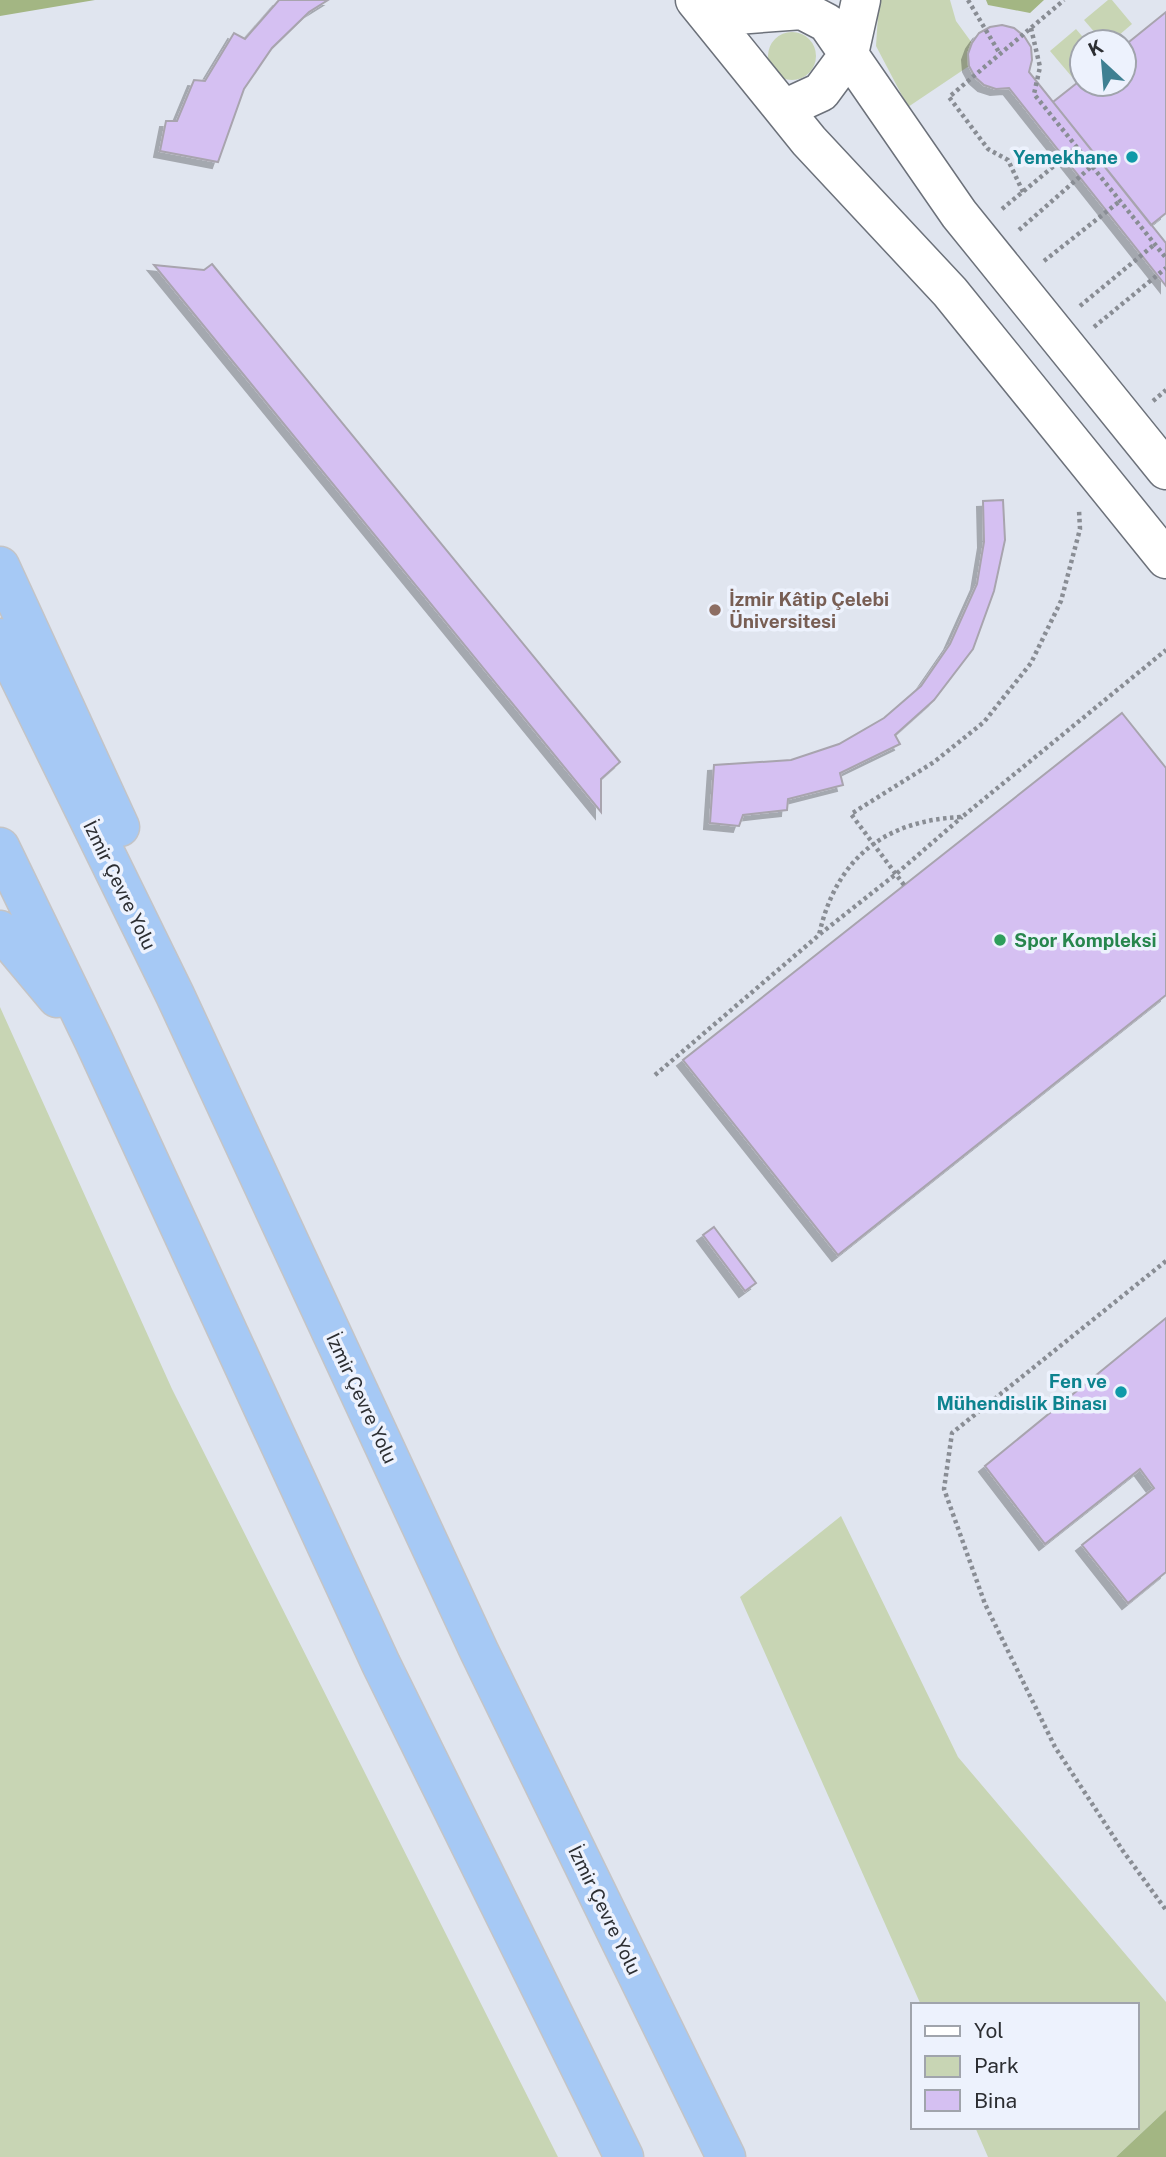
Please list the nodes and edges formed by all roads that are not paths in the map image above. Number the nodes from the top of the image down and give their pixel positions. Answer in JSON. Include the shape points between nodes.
{"nodes":[{"id":1,"x":862,"y":0,"type":"edge"},
{"id":2,"x":710,"y":5,"type":"edge"},
{"id":3,"x":849,"y":54,"type":"junction"},
{"id":4,"x":784,"y":109,"type":"junction"},
{"id":5,"x":1166,"y":470,"type":"edge"},
{"id":6,"x":1166,"y":559,"type":"edge"},
{"id":7,"x":0,"y":566,"type":"edge"},
{"id":8,"x":0,"y":638,"type":"edge"},
{"id":9,"x":0,"y":847,"type":"edge"},
{"id":10,"x":0,"y":930,"type":"edge"},
{"id":11,"x":174,"y":995,"type":"junction"},
{"id":12,"x":94,"y":1041,"type":"junction"},
{"id":13,"x":624,"y":2157,"type":"edge"},
{"id":14,"x":726,"y":2157,"type":"edge"}],
"edges":[{"from":1,"to":3,"type":"street"},
{"from":2,"to":3,"type":"street","via":[[802,10],[827,23]]},
{"from":2,"to":4,"type":"street"},
{"from":3,"to":4,"type":"street","via":[[821,92]]},
{"from":3,"to":5,"type":"street","via":[[959,214]]},
{"from":4,"to":6,"type":"street","via":[[950,292]]},
{"from":7,"to":11,"type":"highway","via":[[136,863]]},
{"from":8,"to":11,"type":"highway","name":"İzmir Çevre Yolu"},
{"from":9,"to":12,"type":"highway"},
{"from":10,"to":12,"type":"highway"},
{"from":11,"to":14,"type":"highway","name":"İzmir Çevre Yolu","via":[[479,1651]]},
{"from":12,"to":13,"type":"highway","via":[[382,1664]]}]}
